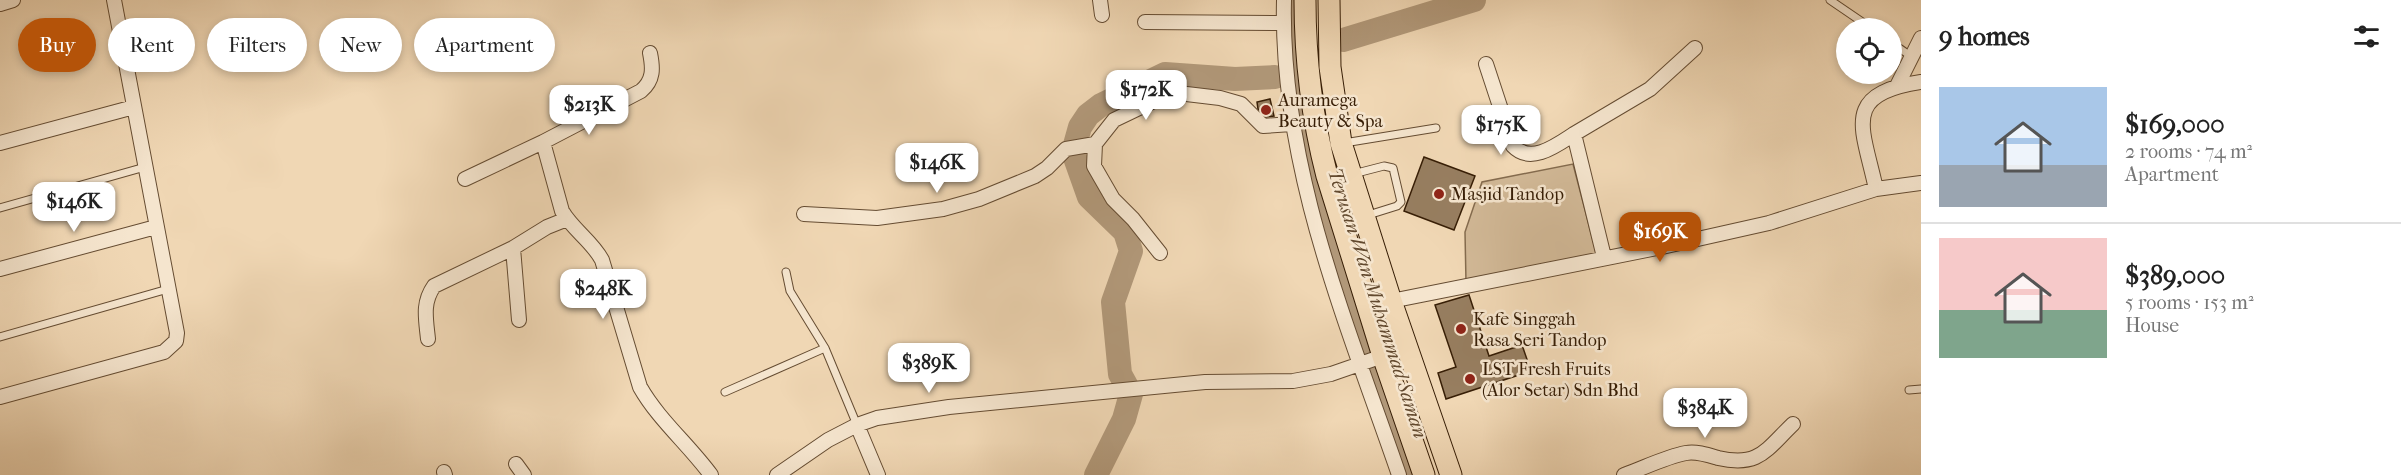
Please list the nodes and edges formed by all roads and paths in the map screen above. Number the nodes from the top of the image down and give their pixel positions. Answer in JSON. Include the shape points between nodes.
{"nodes":[{"id":1,"x":13,"y":0,"type":"edge"},
{"id":2,"x":114,"y":0,"type":"edge"},
{"id":3,"x":1100,"y":0,"type":"edge"},
{"id":4,"x":1284,"y":0,"type":"edge"},
{"id":5,"x":1305,"y":0,"type":"edge"},
{"id":6,"x":1329,"y":0,"type":"edge"},
{"id":7,"x":1830,"y":0,"type":"edge"},
{"id":8,"x":0,"y":4,"type":"edge"},
{"id":9,"x":1102,"y":15,"type":"dead end"},
{"id":10,"x":1856,"y":18,"type":"edge"},
{"id":11,"x":1145,"y":22,"type":"dead end"},
{"id":12,"x":1284,"y":23,"type":"junction"},
{"id":13,"x":1921,"y":38,"type":"edge"},
{"id":14,"x":1695,"y":48,"type":"dead end"},
{"id":15,"x":1902,"y":50,"type":"edge"},
{"id":16,"x":650,"y":53,"type":"dead end"},
{"id":17,"x":1912,"y":57,"type":"junction"},
{"id":18,"x":1486,"y":64,"type":"dead end"},
{"id":19,"x":1921,"y":82,"type":"edge"},
{"id":20,"x":1897,"y":86,"type":"junction"},
{"id":21,"x":134,"y":107,"type":"junction"},
{"id":22,"x":1292,"y":124,"type":"junction"},
{"id":23,"x":1436,"y":128,"type":"dead end"},
{"id":24,"x":1574,"y":134,"type":"junction"},
{"id":25,"x":543,"y":142,"type":"junction"},
{"id":26,"x":0,"y":143,"type":"edge"},
{"id":27,"x":1341,"y":143,"type":"junction"},
{"id":28,"x":1093,"y":145,"type":"junction"},
{"id":29,"x":145,"y":167,"type":"junction"},
{"id":30,"x":1351,"y":174,"type":"junction"},
{"id":31,"x":465,"y":179,"type":"dead end"},
{"id":32,"x":1921,"y":183,"type":"edge"},
{"id":33,"x":1876,"y":189,"type":"junction"},
{"id":34,"x":0,"y":208,"type":"edge"},
{"id":35,"x":804,"y":214,"type":"dead end"},
{"id":36,"x":1363,"y":216,"type":"junction"},
{"id":37,"x":567,"y":219,"type":"junction"},
{"id":38,"x":156,"y":227,"type":"junction"},
{"id":39,"x":513,"y":248,"type":"junction"},
{"id":40,"x":1160,"y":253,"type":"dead end"},
{"id":41,"x":1604,"y":257,"type":"junction"},
{"id":42,"x":0,"y":269,"type":"edge"},
{"id":43,"x":786,"y":272,"type":"dead end"},
{"id":44,"x":168,"y":289,"type":"junction"},
{"id":45,"x":1391,"y":301,"type":"junction"},
{"id":46,"x":519,"y":320,"type":"dead end"},
{"id":47,"x":0,"y":337,"type":"edge"},
{"id":48,"x":428,"y":339,"type":"dead end"},
{"id":49,"x":825,"y":348,"type":"junction"},
{"id":50,"x":1383,"y":356,"type":"junction"},
{"id":51,"x":1360,"y":364,"type":"junction"},
{"id":52,"x":1921,"y":389,"type":"edge"},
{"id":53,"x":1909,"y":390,"type":"dead end"},
{"id":54,"x":725,"y":392,"type":"dead end"},
{"id":55,"x":1,"y":393,"type":"edge"},
{"id":56,"x":1793,"y":424,"type":"dead end"},
{"id":57,"x":857,"y":425,"type":"junction"},
{"id":58,"x":711,"y":475,"type":"edge"},
{"id":59,"x":777,"y":475,"type":"edge"},
{"id":60,"x":878,"y":475,"type":"edge"},
{"id":61,"x":1399,"y":475,"type":"edge"},
{"id":62,"x":1424,"y":475,"type":"edge"},
{"id":63,"x":1451,"y":475,"type":"edge"},
{"id":64,"x":1624,"y":475,"type":"edge"}],
"edges":[{"from":1,"to":8,"type":"street"},
{"from":2,"to":21,"type":"street"},
{"from":3,"to":9,"type":"street"},
{"from":4,"to":12,"type":"street"},
{"from":5,"to":50,"type":"main road","via":[[1308,71],[1320,147]]},
{"from":6,"to":27,"type":"main road","via":[[1329,67]]},
{"from":7,"to":10,"type":"lane"},
{"from":11,"to":12,"type":"street"},
{"from":12,"to":22,"type":"street"},
{"from":13,"to":17,"type":"street"},
{"from":14,"to":24,"type":"street","via":[[1650,89]]},
{"from":15,"to":17,"type":"lane"},
{"from":16,"to":25,"type":"street","via":[[648,85]]},
{"from":17,"to":20,"type":"street"},
{"from":18,"to":24,"type":"street","via":[[1513,146],[1520,153],[1548,151]]},
{"from":19,"to":20,"type":"street"},
{"from":20,"to":33,"type":"street","via":[[1872,99],[1862,112]]},
{"from":21,"to":26,"type":"street"},
{"from":21,"to":29,"type":"street"},
{"from":22,"to":28,"type":"street","via":[[1263,126],[1241,104],[1178,93],[1114,120]]},
{"from":22,"to":51,"type":"street","via":[[1314,221]]},
{"from":23,"to":27,"type":"lane"},
{"from":24,"to":41,"type":"street"},
{"from":25,"to":31,"type":"street"},
{"from":25,"to":37,"type":"street"},
{"from":27,"to":30,"type":"main road"},
{"from":28,"to":35,"type":"street","via":[[1066,149],[1035,176],[943,209],[877,218]]},
{"from":28,"to":40,"type":"street","via":[[1094,166],[1102,184]]},
{"from":29,"to":34,"type":"lane"},
{"from":29,"to":38,"type":"street"},
{"from":30,"to":36,"type":"main road"},
{"from":30,"to":36,"type":"lane","via":[[1384,166],[1393,168],[1401,202]]},
{"from":32,"to":33,"type":"street"},
{"from":33,"to":41,"type":"street","via":[[1769,223]]},
{"from":36,"to":45,"type":"main road"},
{"from":37,"to":39,"type":"street"},
{"from":37,"to":58,"type":"street","via":[[602,260],[635,374],[648,400]]},
{"from":38,"to":42,"type":"street"},
{"from":38,"to":44,"type":"street"},
{"from":39,"to":46,"type":"street"},
{"from":39,"to":48,"type":"street","via":[[434,286],[425,304]]},
{"from":41,"to":45,"type":"street"},
{"from":43,"to":49,"type":"lane","via":[[790,291]]},
{"from":44,"to":47,"type":"lane"},
{"from":44,"to":55,"type":"street","via":[[177,333],[176,341],[164,352]]},
{"from":45,"to":63,"type":"main road"},
{"from":49,"to":54,"type":"lane"},
{"from":49,"to":57,"type":"lane"},
{"from":50,"to":51,"type":"street"},
{"from":50,"to":62,"type":"main road"},
{"from":51,"to":57,"type":"street","via":[[1293,381],[1205,382],[949,407]]},
{"from":51,"to":61,"type":"street"},
{"from":52,"to":53,"type":"lane"},
{"from":56,"to":64,"type":"street","via":[[1762,454],[1748,461],[1685,453]]},
{"from":57,"to":59,"type":"street"},
{"from":57,"to":60,"type":"street"}]}
